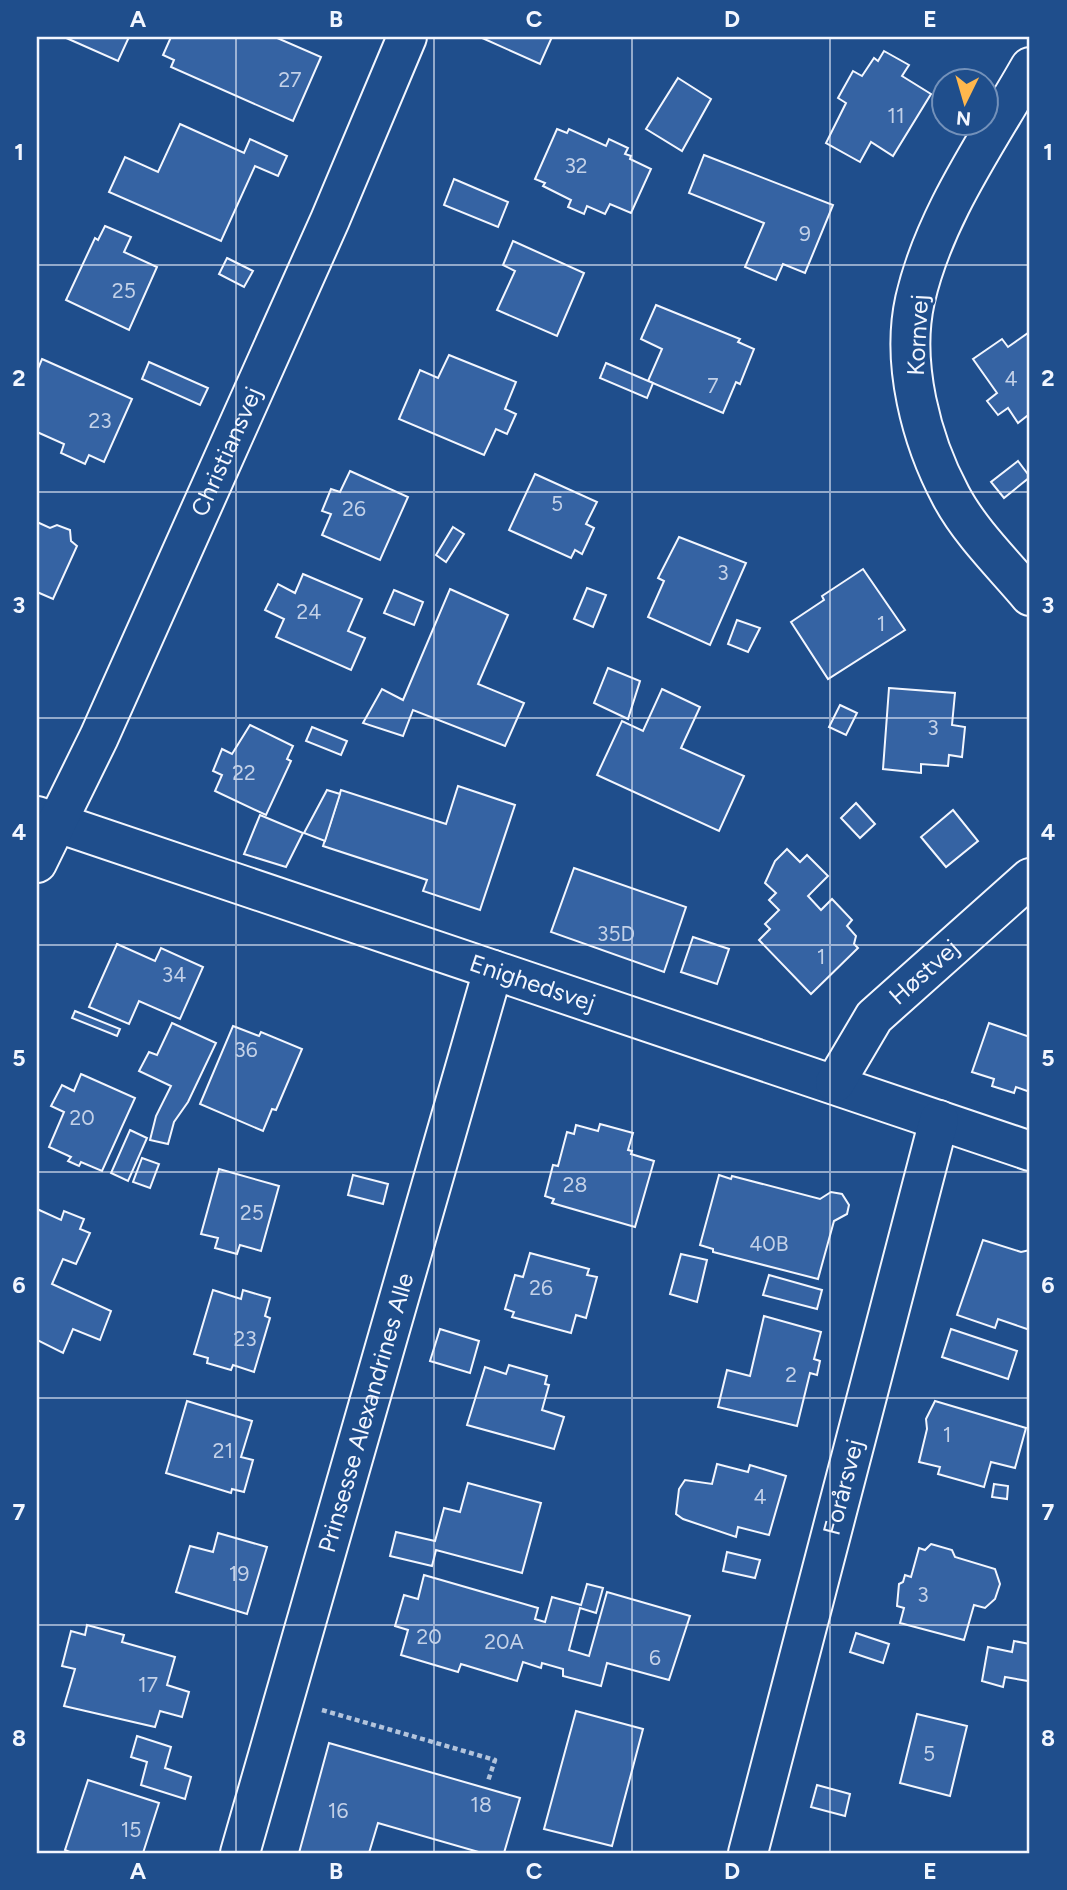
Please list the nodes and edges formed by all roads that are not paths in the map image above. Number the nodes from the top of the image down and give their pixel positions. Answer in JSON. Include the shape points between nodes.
{"nodes":[{"id":1,"x":407,"y":37,"type":"edge"},
{"id":2,"x":1030,"y":67,"type":"edge"},
{"id":3,"x":1030,"y":596,"type":"edge"},
{"id":4,"x":46,"y":819,"type":"edge"},
{"id":5,"x":37,"y":863,"type":"edge"},
{"id":6,"x":1030,"y":878,"type":"edge"},
{"id":7,"x":493,"y":970,"type":"junction"},
{"id":8,"x":835,"y":1083,"type":"junction"},
{"id":9,"x":939,"y":1120,"type":"junction"},
{"id":10,"x":1030,"y":1151,"type":"edge"},
{"id":11,"x":240,"y":1853,"type":"edge"},
{"id":12,"x":748,"y":1853,"type":"edge"}],
"edges":[{"from":1,"to":4,"type":"street","name":"Christiansvej","via":[[99,737]]},
{"from":2,"to":3,"type":"street","name":"Kornvej","via":[[939,227],[914,301],[911,371],[926,437],[951,497]]},
{"from":4,"to":5,"type":"street","name":"Christiansvej"},
{"from":4,"to":7,"type":"street","name":"Enighedsvej"},
{"from":6,"to":8,"type":"street","name":"Høstvej","via":[[874,1017]]},
{"from":7,"to":8,"type":"street","name":"Enighedsvej"},
{"from":7,"to":11,"type":"street","name":"Prinsesse Alexandrines Alle"},
{"from":8,"to":9,"type":"street","name":"Enighedsvej"},
{"from":9,"to":10,"type":"street","name":"Enighedsvej"},
{"from":9,"to":12,"type":"street","name":"Forårsvej"}]}
